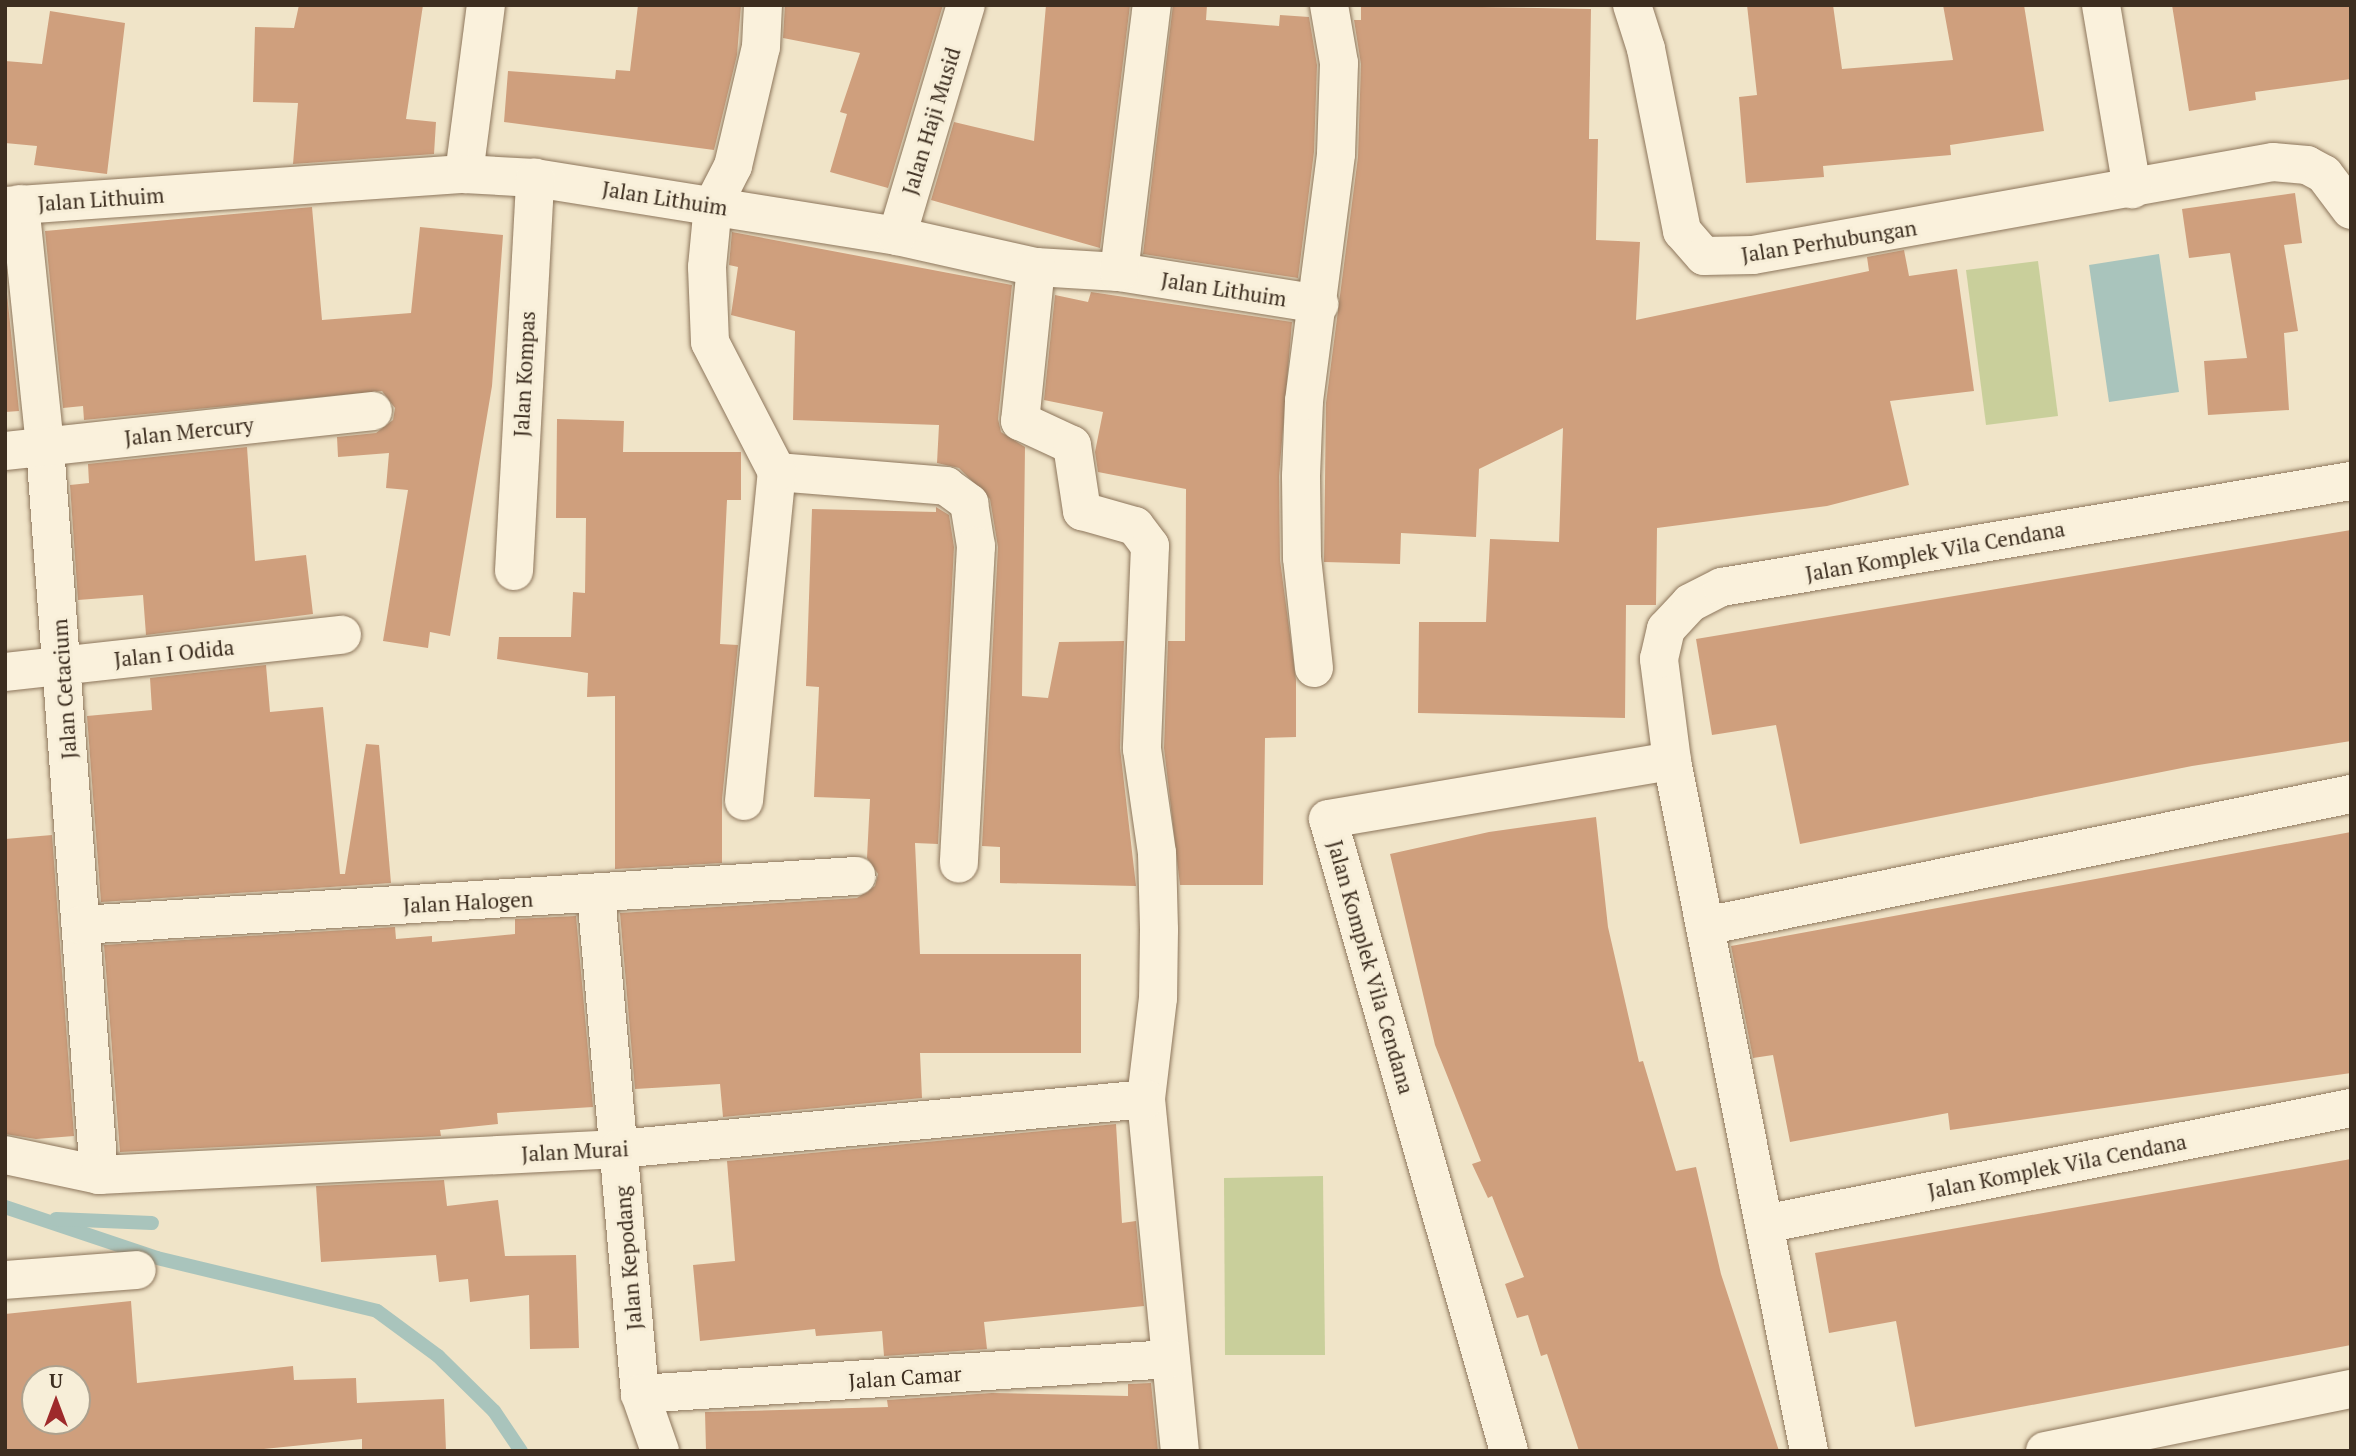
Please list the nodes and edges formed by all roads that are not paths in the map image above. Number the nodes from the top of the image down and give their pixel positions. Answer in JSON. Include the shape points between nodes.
{"nodes":[{"id":1,"x":486,"y":5,"type":"edge"},
{"id":2,"x":763,"y":5,"type":"edge"},
{"id":3,"x":966,"y":5,"type":"edge"},
{"id":4,"x":1152,"y":5,"type":"edge"},
{"id":5,"x":1329,"y":5,"type":"edge"},
{"id":6,"x":1632,"y":5,"type":"edge"},
{"id":7,"x":2101,"y":5,"type":"edge"},
{"id":8,"x":464,"y":174,"type":"junction"},
{"id":9,"x":536,"y":178,"type":"junction"},
{"id":10,"x":2132,"y":189,"type":"junction"},
{"id":11,"x":12,"y":205,"type":"edge"},
{"id":12,"x":713,"y":205,"type":"junction"},
{"id":13,"x":2351,"y":210,"type":"edge"},
{"id":14,"x":897,"y":236,"type":"junction"},
{"id":15,"x":1036,"y":267,"type":"junction"},
{"id":16,"x":1119,"y":272,"type":"junction"},
{"id":17,"x":1319,"y":304,"type":"junction"},
{"id":18,"x":373,"y":411,"type":"dead end"},
{"id":19,"x":45,"y":447,"type":"junction"},
{"id":20,"x":5,"y":451,"type":"edge"},
{"id":21,"x":777,"y":472,"type":"junction"},
{"id":22,"x":2351,"y":481,"type":"edge"},
{"id":23,"x":514,"y":571,"type":"dead end"},
{"id":24,"x":342,"y":635,"type":"dead end"},
{"id":25,"x":62,"y":664,"type":"junction"},
{"id":26,"x":1314,"y":668,"type":"dead end"},
{"id":27,"x":5,"y":672,"type":"edge"},
{"id":28,"x":1672,"y":761,"type":"junction"},
{"id":29,"x":2351,"y":794,"type":"edge"},
{"id":30,"x":744,"y":801,"type":"dead end"},
{"id":31,"x":959,"y":864,"type":"dead end"},
{"id":32,"x":856,"y":876,"type":"dead end"},
{"id":33,"x":596,"y":894,"type":"junction"},
{"id":34,"x":81,"y":925,"type":"junction"},
{"id":35,"x":1705,"y":926,"type":"junction"},
{"id":36,"x":1146,"y":1100,"type":"junction"},
{"id":37,"x":2351,"y":1108,"type":"edge"},
{"id":38,"x":619,"y":1149,"type":"junction"},
{"id":39,"x":5,"y":1155,"type":"edge"},
{"id":40,"x":99,"y":1175,"type":"junction"},
{"id":41,"x":1764,"y":1224,"type":"junction"},
{"id":42,"x":137,"y":1270,"type":"dead end"},
{"id":43,"x":5,"y":1280,"type":"edge"},
{"id":44,"x":1170,"y":1359,"type":"junction"},
{"id":45,"x":2351,"y":1390,"type":"edge"},
{"id":46,"x":640,"y":1394,"type":"junction"},
{"id":47,"x":660,"y":1451,"type":"edge"},
{"id":48,"x":1180,"y":1451,"type":"edge"},
{"id":49,"x":1510,"y":1451,"type":"edge"},
{"id":50,"x":1809,"y":1451,"type":"edge"},
{"id":51,"x":2045,"y":1451,"type":"edge"}],
"edges":[{"from":1,"to":8,"type":"street"},
{"from":2,"to":12,"type":"street","via":[[761,47],[733,166]]},
{"from":3,"to":14,"type":"street","name":"Jalan Haji Musid"},
{"from":4,"to":16,"type":"street"},
{"from":5,"to":17,"type":"street","via":[[1339,63],[1336,154]]},
{"from":6,"to":10,"type":"street","name":"Jalan Perhubungan","via":[[1646,49],[1682,231],[1704,256],[1753,255]]},
{"from":7,"to":10,"type":"street"},
{"from":8,"to":9,"type":"street","name":"Jalan Lithuim"},
{"from":8,"to":11,"type":"street","name":"Jalan Lithuim"},
{"from":9,"to":12,"type":"street","name":"Jalan Lithuim"},
{"from":9,"to":23,"type":"street","name":"Jalan Kompas"},
{"from":10,"to":13,"type":"street","name":"Jalan Perhubungan","via":[[2293,162],[2324,174]]},
{"from":11,"to":19,"type":"street","name":"Jalan Cetacium"},
{"from":12,"to":14,"type":"street","name":"Jalan Lithuim"},
{"from":12,"to":21,"type":"street","via":[[707,267],[710,342]]},
{"from":14,"to":15,"type":"street","name":"Jalan Lithuim"},
{"from":15,"to":16,"type":"street","name":"Jalan Lithuim"},
{"from":15,"to":36,"type":"street","via":[[1020,421],[1072,445],[1082,511],[1135,526],[1150,546],[1142,748],[1157,853],[1159,930],[1158,998]]},
{"from":16,"to":17,"type":"street","name":"Jalan Lithuim"},
{"from":17,"to":26,"type":"street","via":[[1304,401],[1301,476],[1302,558]]},
{"from":18,"to":19,"type":"street","name":"Jalan Mercury"},
{"from":19,"to":20,"type":"street","name":"Jalan Mercury"},
{"from":19,"to":25,"type":"street","name":"Jalan Cetacium"},
{"from":21,"to":30,"type":"street"},
{"from":21,"to":31,"type":"street","via":[[946,486],[970,503],[976,546]]},
{"from":22,"to":28,"type":"street","name":"Jalan Komplek Vila Cendana","via":[[1722,587],[1673,617],[1662,640],[1660,674]]},
{"from":24,"to":25,"type":"street","name":"Jalan I Odida"},
{"from":25,"to":27,"type":"street","name":"Jalan I Odida"},
{"from":25,"to":34,"type":"street","name":"Jalan Cetacium"},
{"from":28,"to":35,"type":"street","name":"Jalan Komplek Vila Cendana"},
{"from":28,"to":49,"type":"street","name":"Jalan Komplek Vila Cendana","via":[[1328,819]]},
{"from":29,"to":35,"type":"street"},
{"from":32,"to":33,"type":"street","name":"Jalan Halogen"},
{"from":33,"to":34,"type":"street","name":"Jalan Halogen"},
{"from":33,"to":38,"type":"street","name":"Jalan Kepodang"},
{"from":34,"to":40,"type":"street","name":"Jalan Cetacium"},
{"from":35,"to":41,"type":"street","name":"Jalan Komplek Vila Cendana"},
{"from":36,"to":38,"type":"street","name":"Jalan Murai"},
{"from":36,"to":44,"type":"street"},
{"from":37,"to":41,"type":"street","name":"Jalan Komplek Vila Cendana"},
{"from":38,"to":40,"type":"street","name":"Jalan Murai"},
{"from":38,"to":46,"type":"street","name":"Jalan Kepodang"},
{"from":39,"to":40,"type":"street","name":"Jalan Murai"},
{"from":41,"to":50,"type":"street","name":"Jalan Komplek Vila Cendana"},
{"from":42,"to":43,"type":"street"},
{"from":44,"to":46,"type":"street","name":"Jalan Camar"},
{"from":44,"to":48,"type":"street"},
{"from":45,"to":51,"type":"street"},
{"from":46,"to":47,"type":"street","name":"Jalan Kepodang"}]}
